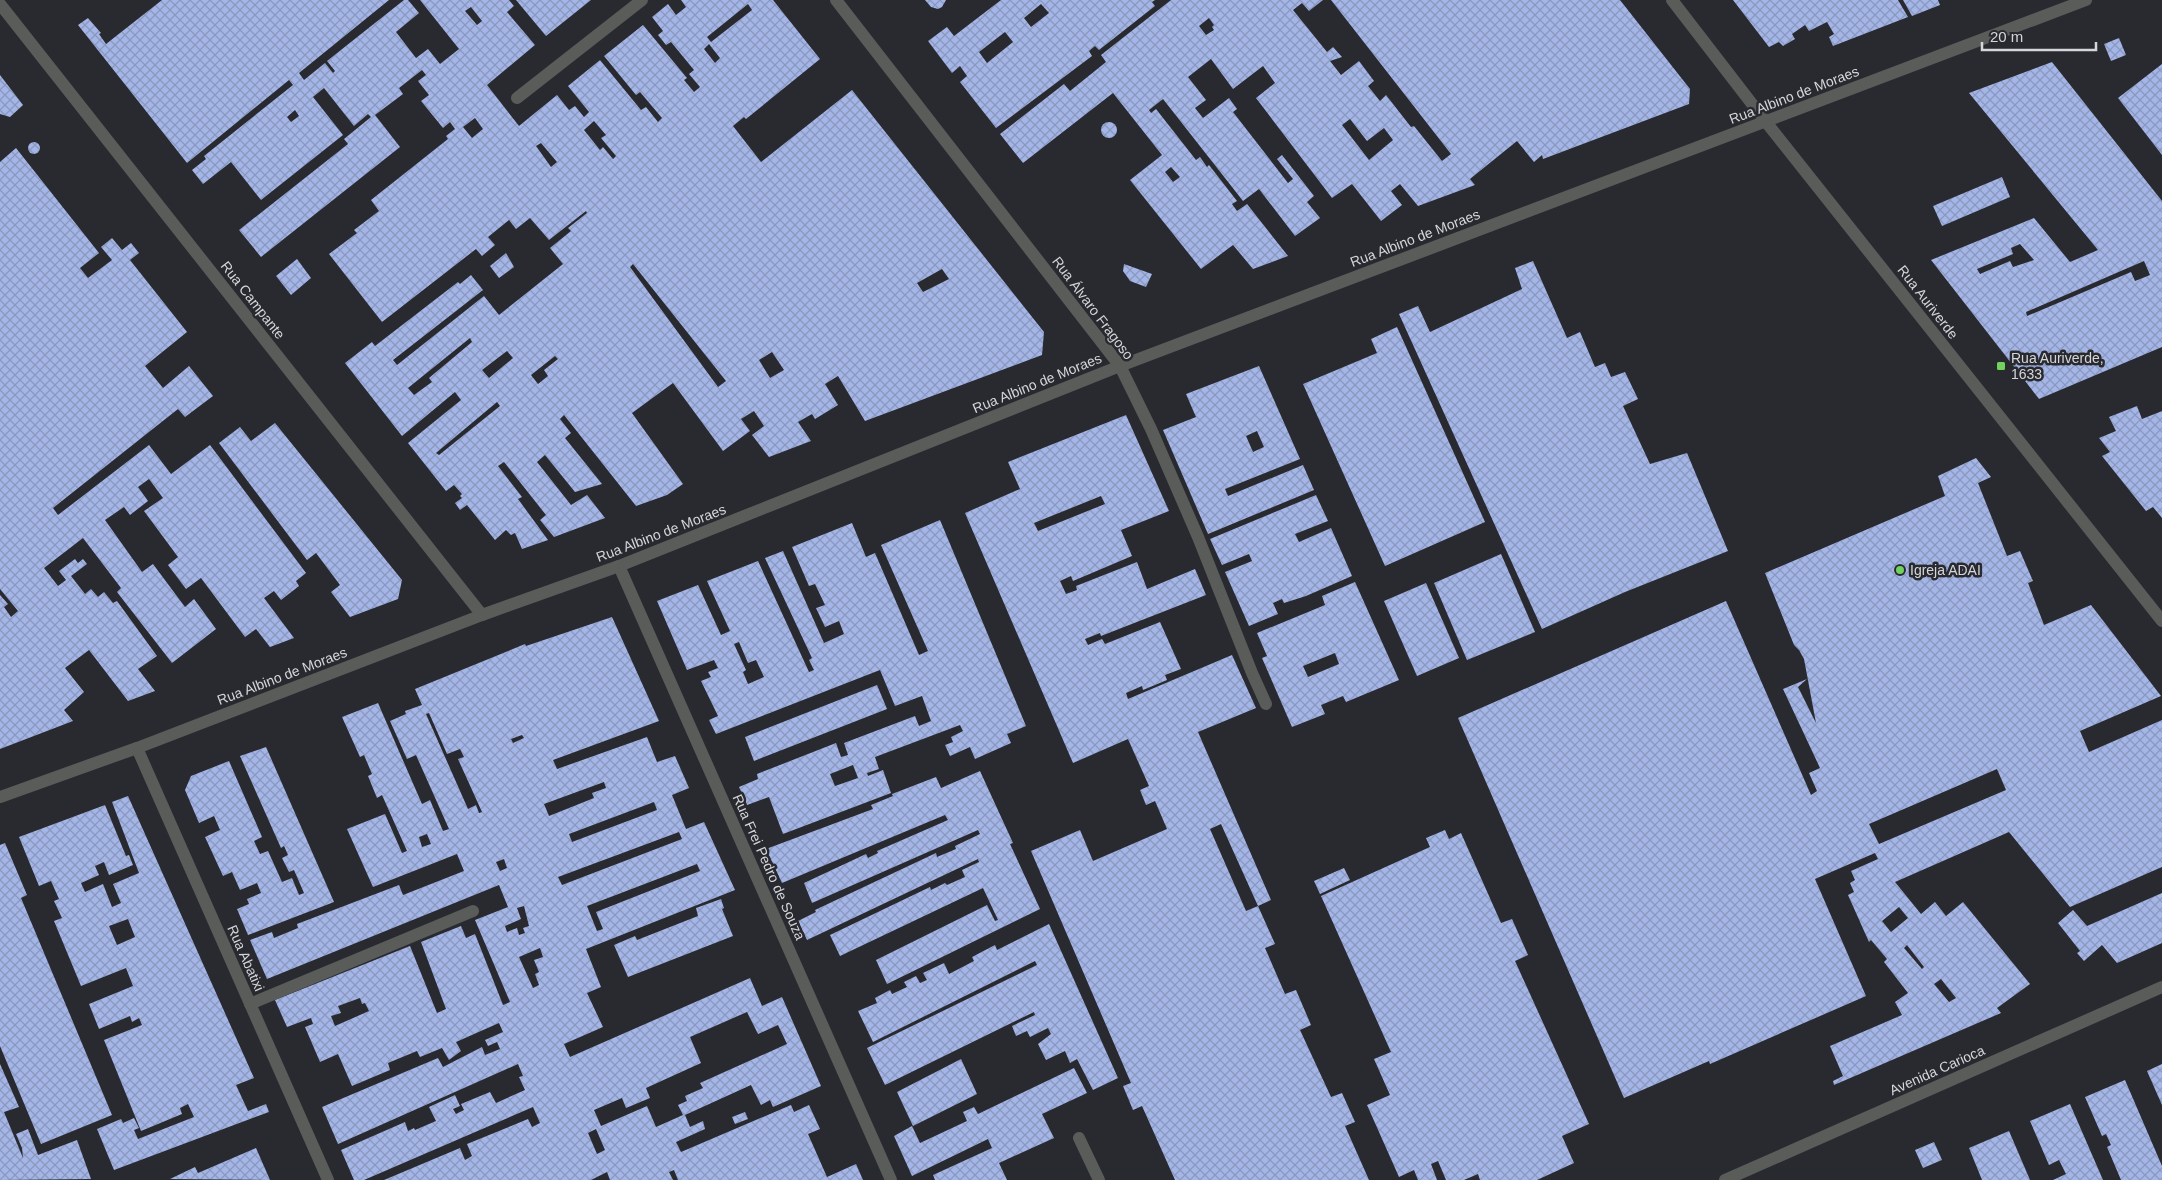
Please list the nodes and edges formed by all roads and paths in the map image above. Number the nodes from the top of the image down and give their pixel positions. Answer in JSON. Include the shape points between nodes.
{"nodes":[{"id":1,"x":642,"y":0,"type":"edge"},
{"id":2,"x":836,"y":0,"type":"edge"},
{"id":3,"x":1672,"y":0,"type":"edge"},
{"id":4,"x":2086,"y":0,"type":"edge"},
{"id":5,"x":0,"y":4,"type":"edge"},
{"id":6,"x":517,"y":98,"type":"dead end"},
{"id":7,"x":1766,"y":122,"type":"junction"},
{"id":8,"x":1120,"y":366,"type":"junction"},
{"id":9,"x":619,"y":566,"type":"junction"},
{"id":10,"x":482,"y":615,"type":"junction"},
{"id":11,"x":2162,"y":621,"type":"edge"},
{"id":12,"x":1266,"y":704,"type":"dead end"},
{"id":13,"x":137,"y":748,"type":"junction"},
{"id":14,"x":0,"y":797,"type":"edge"},
{"id":15,"x":473,"y":910,"type":"dead end"},
{"id":16,"x":2162,"y":987,"type":"edge"},
{"id":17,"x":250,"y":1004,"type":"junction"},
{"id":18,"x":1079,"y":1138,"type":"dead end"},
{"id":19,"x":328,"y":1180,"type":"edge"},
{"id":20,"x":892,"y":1180,"type":"edge"},
{"id":21,"x":1099,"y":1180,"type":"edge"},
{"id":22,"x":1725,"y":1180,"type":"edge"}],
"edges":[{"from":1,"to":6,"type":"street"},
{"from":2,"to":8,"type":"street","name":"Rua Álvaro Fragoso"},
{"from":3,"to":7,"type":"street","name":"Rua Auriverde"},
{"from":4,"to":7,"type":"street","name":"Rua Albino de Moraes"},
{"from":5,"to":10,"type":"street","name":"Rua Campante"},
{"from":7,"to":8,"type":"street","name":"Rua Albino de Moraes"},
{"from":7,"to":11,"type":"street","name":"Rua Auriverde"},
{"from":8,"to":9,"type":"street","name":"Rua Albino de Moraes"},
{"from":8,"to":12,"type":"street","name":"Rua Álvaro Fragoso","via":[[1198,537]]},
{"from":9,"to":10,"type":"street","name":"Rua Albino de Moraes"},
{"from":9,"to":20,"type":"street","name":"Rua Frei Pedro de Souza"},
{"from":10,"to":13,"type":"street","name":"Rua Albino de Moraes"},
{"from":13,"to":14,"type":"street","name":"Rua Albino de Moraes"},
{"from":13,"to":17,"type":"street","name":"Rua Abatixi"},
{"from":15,"to":17,"type":"street"},
{"from":16,"to":22,"type":"street","name":"Avenida Carioca"},
{"from":17,"to":19,"type":"street","name":"Rua Abatixi"},
{"from":18,"to":21,"type":"street"}]}
